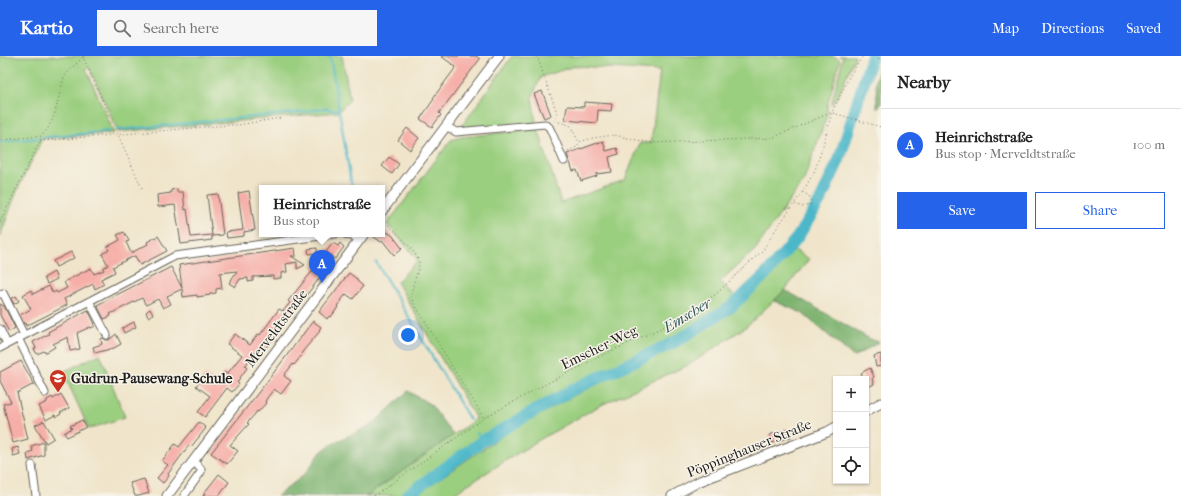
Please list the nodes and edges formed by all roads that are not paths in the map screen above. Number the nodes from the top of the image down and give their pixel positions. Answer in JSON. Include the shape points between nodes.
{"nodes":[{"id":1,"x":499,"y":56,"type":"edge"},
{"id":2,"x":446,"y":126,"type":"junction"},
{"id":3,"x":563,"y":158,"type":"road end"},
{"id":4,"x":385,"y":207,"type":"edge"},
{"id":5,"x":313,"y":237,"type":"edge"},
{"id":6,"x":362,"y":237,"type":"edge"},
{"id":7,"x":0,"y":294,"type":"edge"},
{"id":8,"x":89,"y":301,"type":"junction"},
{"id":9,"x":0,"y":329,"type":"edge"},
{"id":10,"x":106,"y":335,"type":"dead end"},
{"id":11,"x":21,"y":337,"type":"junction"},
{"id":12,"x":7,"y":344,"type":"junction"},
{"id":13,"x":0,"y":348,"type":"edge"},
{"id":14,"x":45,"y":393,"type":"dead end"},
{"id":15,"x":881,"y":403,"type":"edge"},
{"id":16,"x":869,"y":409,"type":"edge"},
{"id":17,"x":833,"y":429,"type":"edge"},
{"id":18,"x":193,"y":461,"type":"junction"},
{"id":19,"x":32,"y":465,"type":"dead end"},
{"id":20,"x":36,"y":496,"type":"edge"},
{"id":21,"x":167,"y":496,"type":"edge"},
{"id":22,"x":184,"y":496,"type":"edge"},
{"id":23,"x":672,"y":496,"type":"edge"}],
"edges":[{"from":1,"to":2,"type":"main road"},
{"from":2,"to":3,"type":"street","via":[[456,132],[545,124],[549,127]]},
{"from":2,"to":4,"type":"main road"},
{"from":5,"to":8,"type":"street","via":[[175,256]]},
{"from":6,"to":18,"type":"main road","name":"Merveldtstraße"},
{"from":7,"to":11,"type":"street","via":[[2,292]]},
{"from":8,"to":10,"type":"street"},
{"from":8,"to":11,"type":"street"},
{"from":9,"to":12,"type":"street"},
{"from":11,"to":12,"type":"street"},
{"from":11,"to":14,"type":"street"},
{"from":12,"to":13,"type":"street"},
{"from":15,"to":16,"type":"main road"},
{"from":17,"to":23,"type":"main road","name":"Pöppinghauser Straße","via":[[700,481]]},
{"from":18,"to":21,"type":"main road","name":"Merveldtstraße"},
{"from":18,"to":22,"type":"street","via":[[202,472]]},
{"from":19,"to":20,"type":"street"}]}
